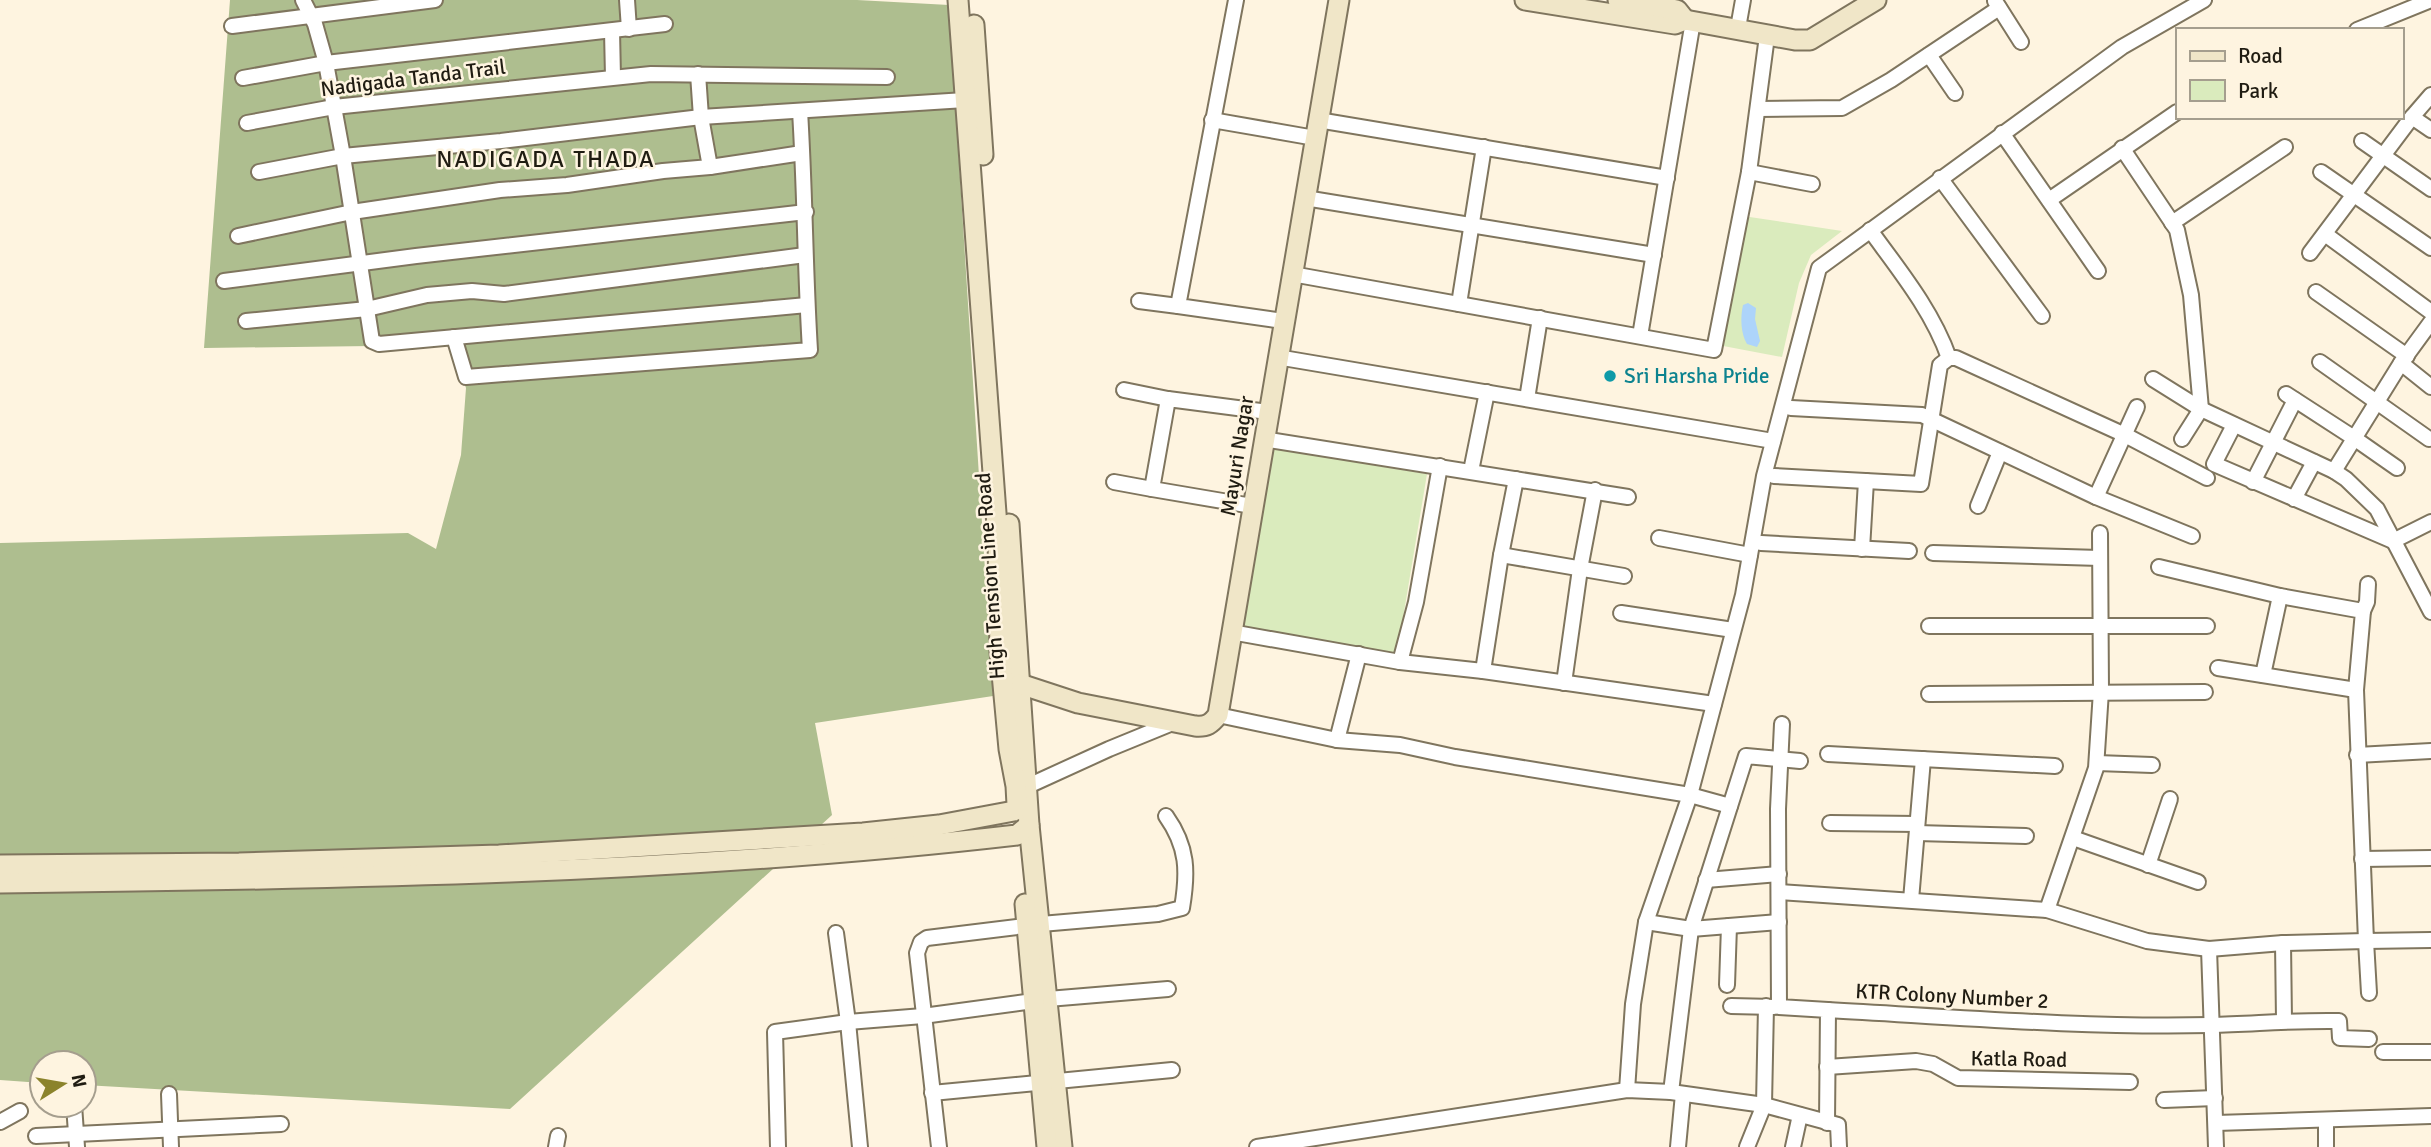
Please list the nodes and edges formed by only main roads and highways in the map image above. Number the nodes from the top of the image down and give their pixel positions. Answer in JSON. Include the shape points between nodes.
{"nodes":[{"id":1,"x":958,"y":0,"type":"edge"},
{"id":2,"x":972,"y":0,"type":"edge"},
{"id":3,"x":1339,"y":0,"type":"edge"},
{"id":4,"x":1525,"y":0,"type":"edge"},
{"id":5,"x":1618,"y":0,"type":"edge"},
{"id":6,"x":1876,"y":0,"type":"edge"},
{"id":7,"x":1689,"y":20,"type":"junction"},
{"id":8,"x":992,"y":376,"type":"junction"},
{"id":9,"x":1011,"y":684,"type":"junction"},
{"id":10,"x":1023,"y":830,"type":"junction"},
{"id":11,"x":499,"y":855,"type":"junction"},
{"id":12,"x":0,"y":865,"type":"edge"},
{"id":13,"x":500,"y":874,"type":"junction"},
{"id":14,"x":0,"y":883,"type":"edge"},
{"id":15,"x":1048,"y":1081,"type":"junction"},
{"id":16,"x":1047,"y":1147,"type":"edge"},
{"id":17,"x":1062,"y":1147,"type":"edge"}],
"edges":[{"from":1,"to":8,"type":"main road","name":"High Tension Line Road"},
{"from":2,"to":8,"type":"main road","name":"High Tension Line Road"},
{"from":3,"to":9,"type":"main road","name":"Mayuri Nagar","via":[[1218,715],[1203,727],[1078,703]]},
{"from":4,"to":7,"type":"main road","via":[[1675,24]]},
{"from":5,"to":7,"type":"main road","via":[[1676,10]]},
{"from":6,"to":7,"type":"main road","via":[[1810,40]]},
{"from":8,"to":9,"type":"main road","name":"High Tension Line Road"},
{"from":9,"to":10,"type":"main road","name":"High Tension Line Road","via":[[1027,786]]},
{"from":9,"to":11,"type":"main road","via":[[1017,806],[1009,814],[863,833]]},
{"from":10,"to":13,"type":"main road","via":[[832,854]]},
{"from":10,"to":15,"type":"main road","name":"High Tension Line Road"},
{"from":11,"to":12,"type":"main road"},
{"from":11,"to":13,"type":"main road"},
{"from":13,"to":14,"type":"main road"},
{"from":15,"to":16,"type":"main road"},
{"from":15,"to":17,"type":"main road"}]}
